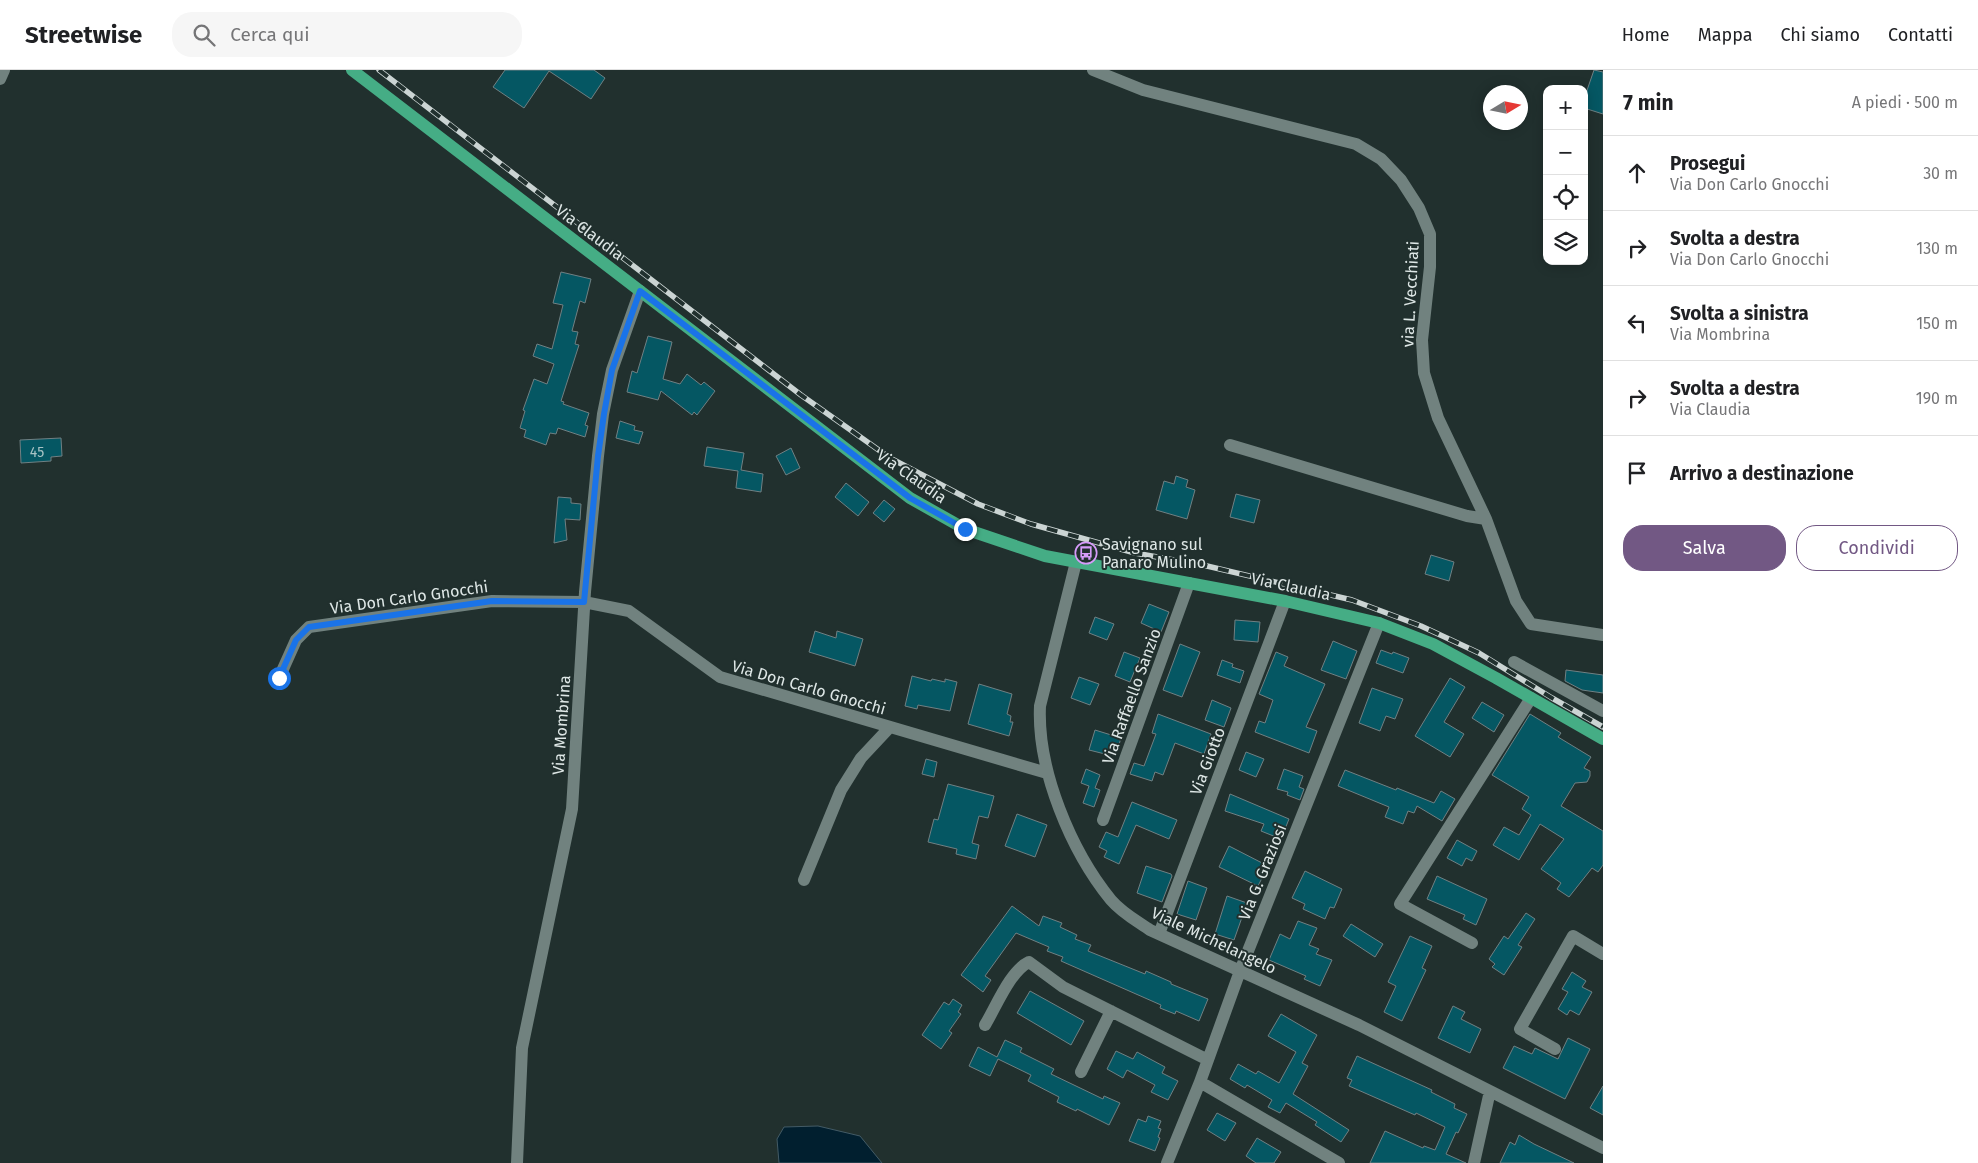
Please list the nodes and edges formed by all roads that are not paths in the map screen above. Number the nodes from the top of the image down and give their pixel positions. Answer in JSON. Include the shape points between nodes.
{"nodes":[{"id":1,"x":4,"y":70,"type":"edge"},
{"id":2,"x":352,"y":70,"type":"edge"},
{"id":3,"x":1093,"y":70,"type":"edge"},
{"id":4,"x":0,"y":79,"type":"edge"},
{"id":5,"x":640,"y":291,"type":"junction"},
{"id":6,"x":1230,"y":445,"type":"dead end"},
{"id":7,"x":1486,"y":519,"type":"junction"},
{"id":8,"x":1076,"y":562,"type":"junction"},
{"id":9,"x":1189,"y":583,"type":"junction"},
{"id":10,"x":585,"y":597,"type":"junction"},
{"id":11,"x":1285,"y":601,"type":"junction"},
{"id":12,"x":1379,"y":623,"type":"junction"},
{"id":13,"x":1603,"y":635,"type":"edge"},
{"id":14,"x":1514,"y":662,"type":"dead end"},
{"id":15,"x":279,"y":678,"type":"dead end"},
{"id":16,"x":1531,"y":698,"type":"junction"},
{"id":17,"x":1603,"y":710,"type":"edge"},
{"id":18,"x":890,"y":727,"type":"junction"},
{"id":19,"x":1603,"y":739,"type":"edge"},
{"id":20,"x":1047,"y":773,"type":"junction"},
{"id":21,"x":1104,"y":820,"type":"dead end"},
{"id":22,"x":804,"y":880,"type":"dead end"},
{"id":23,"x":1159,"y":934,"type":"junction"},
{"id":24,"x":1472,"y":943,"type":"dead end"},
{"id":25,"x":1603,"y":954,"type":"edge"},
{"id":26,"x":1240,"y":971,"type":"junction"},
{"id":27,"x":1111,"y":1011,"type":"junction"},
{"id":28,"x":985,"y":1025,"type":"dead end"},
{"id":29,"x":1555,"y":1048,"type":"dead end"},
{"id":30,"x":1208,"y":1060,"type":"junction"},
{"id":31,"x":1082,"y":1072,"type":"dead end"},
{"id":32,"x":1200,"y":1082,"type":"junction"},
{"id":33,"x":1490,"y":1091,"type":"junction"},
{"id":34,"x":1603,"y":1148,"type":"edge"},
{"id":35,"x":517,"y":1163,"type":"edge"},
{"id":36,"x":1168,"y":1163,"type":"edge"},
{"id":37,"x":1339,"y":1163,"type":"edge"},
{"id":38,"x":1474,"y":1163,"type":"edge"}],
"edges":[{"from":1,"to":4,"type":"street"},
{"from":2,"to":5,"type":"main road","name":"Via Claudia"},
{"from":3,"to":7,"type":"street","name":"via L. Vecchiati","via":[[1143,90],[1356,144],[1381,159],[1401,180],[1419,208],[1430,234],[1422,340],[1424,373],[1438,418]]},
{"from":5,"to":8,"type":"main road","name":"Via Claudia","via":[[910,498],[965,529],[1045,556]]},
{"from":5,"to":10,"type":"street","name":"Via Mombrina","via":[[612,370],[604,414]]},
{"from":6,"to":7,"type":"street"},
{"from":7,"to":13,"type":"street","name":"via L. Vecchiati","via":[[1516,601],[1531,624]]},
{"from":8,"to":9,"type":"main road","name":"Via Claudia"},
{"from":8,"to":20,"type":"street","name":"Viale Michelangelo","via":[[1040,706],[1039,726]]},
{"from":9,"to":11,"type":"main road","name":"Via Claudia"},
{"from":9,"to":21,"type":"street","name":"Via Raffaello Sanzio"},
{"from":10,"to":15,"type":"street","name":"Via Don Carlo Gnocchi","via":[[492,601],[309,627],[296,640]]},
{"from":10,"to":18,"type":"street","name":"Via Don Carlo Gnocchi","via":[[630,611],[720,678]]},
{"from":10,"to":35,"type":"street","name":"Via Mombrina","via":[[572,808],[522,1048]]},
{"from":11,"to":12,"type":"main road","name":"Via Claudia"},
{"from":11,"to":23,"type":"street","name":"Via Giotto"},
{"from":12,"to":16,"type":"main road","name":"Via Claudia","via":[[1433,644]]},
{"from":12,"to":26,"type":"street","name":"Via G. Graziosi"},
{"from":14,"to":17,"type":"street"},
{"from":16,"to":19,"type":"main road","name":"Via Claudia"},
{"from":16,"to":24,"type":"street","via":[[1400,904]]},
{"from":18,"to":20,"type":"street","name":"Via Don Carlo Gnocchi"},
{"from":18,"to":22,"type":"street","via":[[861,758],[841,790]]},
{"from":20,"to":23,"type":"street","name":"Viale Michelangelo","via":[[1065,821],[1087,865],[1112,901],[1128,916]]},
{"from":23,"to":26,"type":"street","name":"Viale Michelangelo"},
{"from":25,"to":29,"type":"street","via":[[1573,936],[1520,1029]]},
{"from":26,"to":30,"type":"street","name":"Via G. Graziosi"},
{"from":26,"to":33,"type":"street","name":"Viale Michelangelo","via":[[1359,1025]]},
{"from":27,"to":28,"type":"street","via":[[1062,987],[1028,962],[1014,973]]},
{"from":27,"to":30,"type":"street"},
{"from":27,"to":31,"type":"street"},
{"from":30,"to":32,"type":"street","name":"Via G. Graziosi"},
{"from":32,"to":36,"type":"street","name":"Via G. Graziosi"},
{"from":32,"to":37,"type":"street"},
{"from":33,"to":34,"type":"street","name":"Viale Michelangelo"},
{"from":33,"to":38,"type":"street"}]}
